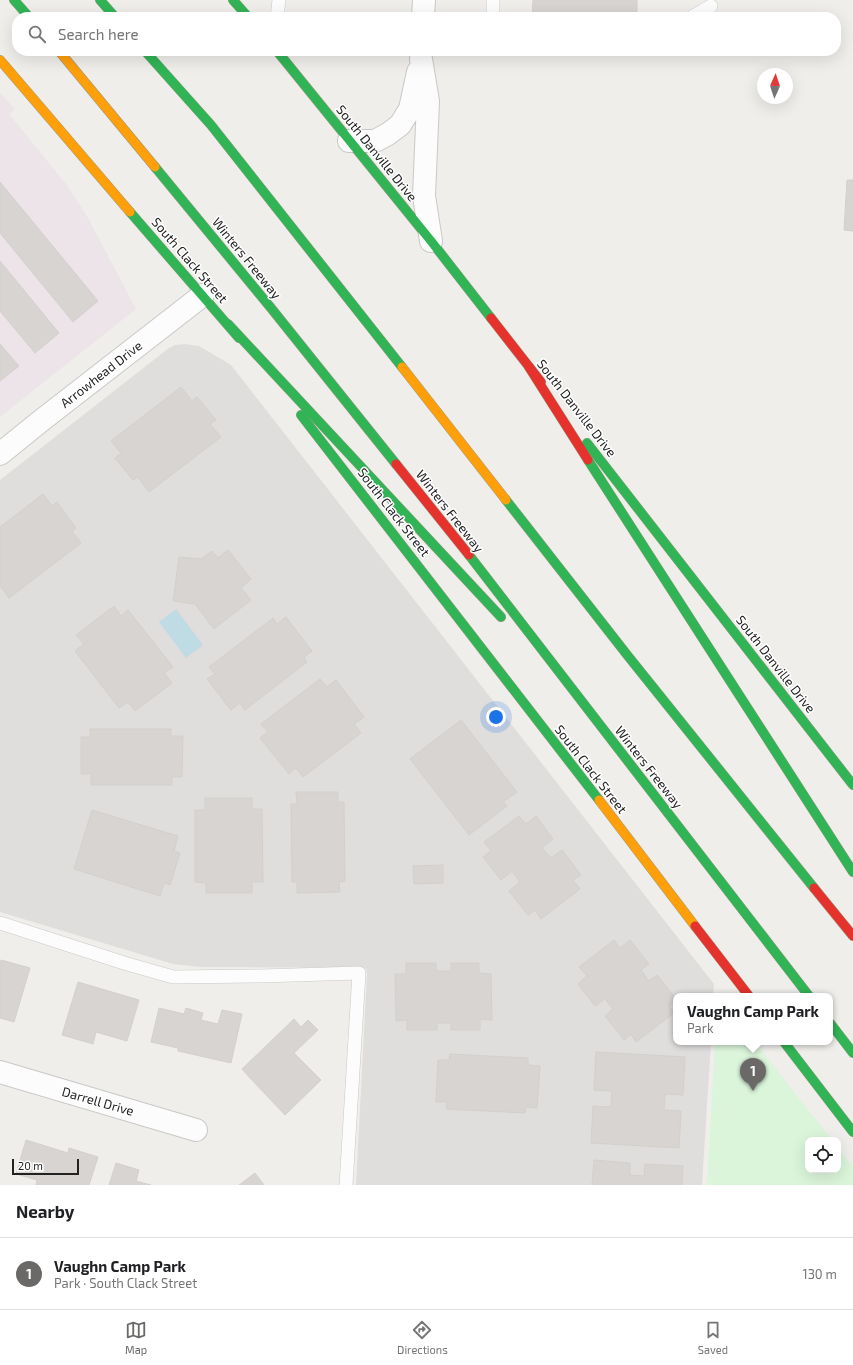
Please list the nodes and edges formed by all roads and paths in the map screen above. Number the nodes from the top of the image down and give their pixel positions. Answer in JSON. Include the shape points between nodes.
{"nodes":[{"id":1,"x":14,"y":0,"type":"edge"},
{"id":2,"x":100,"y":0,"type":"edge"},
{"id":3,"x":233,"y":0,"type":"edge"},
{"id":4,"x":279,"y":0,"type":"edge"},
{"id":5,"x":424,"y":0,"type":"edge"},
{"id":6,"x":493,"y":0,"type":"edge"},
{"id":7,"x":711,"y":6,"type":"dead end"},
{"id":8,"x":25,"y":12,"type":"edge"},
{"id":9,"x":111,"y":12,"type":"edge"},
{"id":10,"x":244,"y":12,"type":"edge"},
{"id":11,"x":278,"y":12,"type":"edge"},
{"id":12,"x":423,"y":12,"type":"edge"},
{"id":13,"x":493,"y":12,"type":"edge"},
{"id":14,"x":701,"y":12,"type":"edge"},
{"id":15,"x":63,"y":56,"type":"edge"},
{"id":16,"x":149,"y":56,"type":"edge"},
{"id":17,"x":281,"y":56,"type":"edge"},
{"id":18,"x":421,"y":56,"type":"edge"},
{"id":19,"x":421,"y":56,"type":"edge"},
{"id":20,"x":0,"y":60,"type":"edge"},
{"id":21,"x":349,"y":141,"type":"junction"},
{"id":22,"x":432,"y":241,"type":"junction"},
{"id":23,"x":203,"y":295,"type":"junction"},
{"id":24,"x":228,"y":324,"type":"junction"},
{"id":25,"x":529,"y":367,"type":"junction"},
{"id":26,"x":1,"y":451,"type":"edge"},
{"id":27,"x":508,"y":625,"type":"dead end"},
{"id":28,"x":530,"y":648,"type":"dead end"},
{"id":29,"x":594,"y":718,"type":"junction"},
{"id":30,"x":853,"y":785,"type":"edge"},
{"id":31,"x":853,"y":872,"type":"edge"},
{"id":32,"x":0,"y":923,"type":"edge"},
{"id":33,"x":853,"y":936,"type":"edge"},
{"id":34,"x":747,"y":993,"type":"edge"},
{"id":35,"x":807,"y":993,"type":"edge"},
{"id":36,"x":833,"y":1027,"type":"edge"},
{"id":37,"x":786,"y":1045,"type":"edge"},
{"id":38,"x":853,"y":1053,"type":"edge"},
{"id":39,"x":0,"y":1072,"type":"edge"},
{"id":40,"x":196,"y":1130,"type":"dead end"},
{"id":41,"x":853,"y":1132,"type":"edge"},
{"id":42,"x":346,"y":1185,"type":"edge"}],
"edges":[{"from":1,"to":8,"type":"main road"},
{"from":2,"to":9,"type":"main road"},
{"from":3,"to":10,"type":"main road"},
{"from":4,"to":11,"type":"lane"},
{"from":5,"to":12,"type":"street"},
{"from":6,"to":13,"type":"lane"},
{"from":7,"to":14,"type":"lane"},
{"from":15,"to":29,"type":"main road","name":"Winters Freeway","via":[[276,314],[460,544]]},
{"from":16,"to":33,"type":"main road","via":[[211,125],[633,662]]},
{"from":17,"to":21,"type":"main road","name":"South Danville Drive"},
{"from":18,"to":21,"type":"street","via":[[410,109],[400,125],[375,141]]},
{"from":19,"to":22,"type":"street","via":[[428,101],[424,196]]},
{"from":20,"to":23,"type":"main road","name":"South Clack Street"},
{"from":21,"to":22,"type":"main road","name":"South Danville Drive"},
{"from":22,"to":25,"type":"main road","name":"South Danville Drive"},
{"from":23,"to":24,"type":"main road","name":"South Clack Street"},
{"from":23,"to":26,"type":"street","name":"Arrowhead Drive"},
{"from":24,"to":27,"type":"main road"},
{"from":24,"to":34,"type":"main road","name":"South Clack Street","via":[[357,486]]},
{"from":25,"to":30,"type":"main road","name":"South Danville Drive"},
{"from":25,"to":31,"type":"main road"},
{"from":28,"to":29,"type":"main road"},
{"from":29,"to":35,"type":"main road","name":"Winters Freeway"},
{"from":32,"to":42,"type":"lane","via":[[173,977],[359,973]]},
{"from":36,"to":38,"type":"main road"},
{"from":37,"to":41,"type":"main road"},
{"from":39,"to":40,"type":"street","name":"Darrell Drive"}]}
